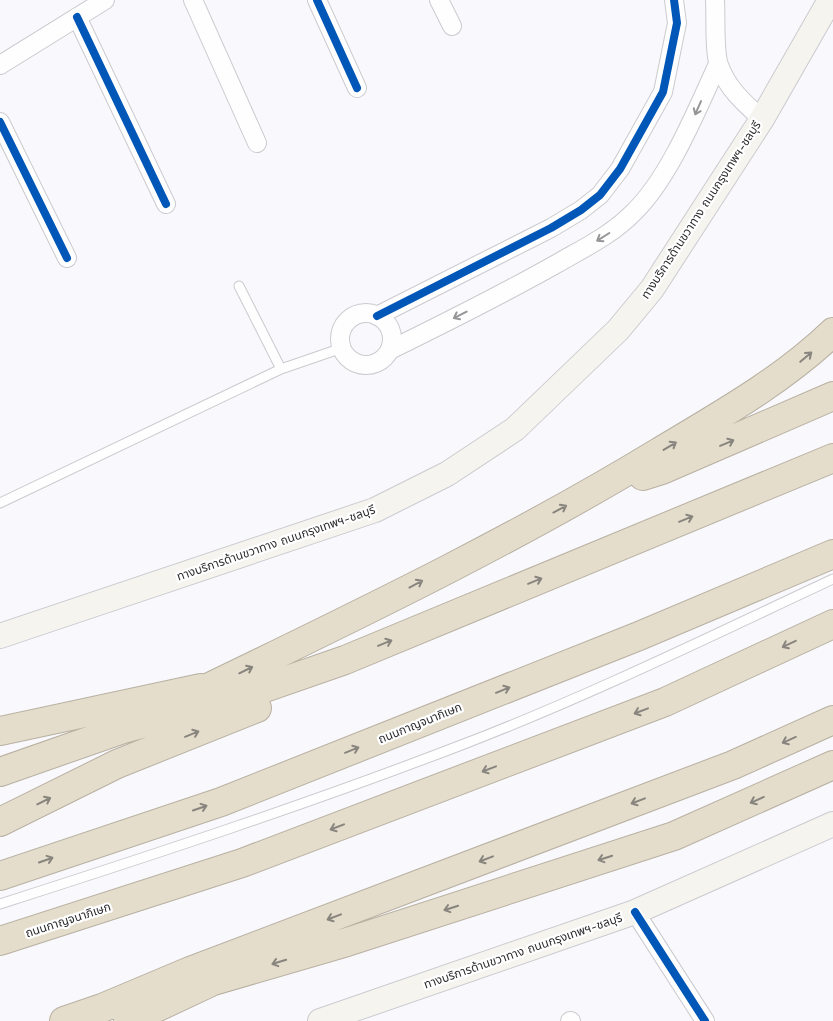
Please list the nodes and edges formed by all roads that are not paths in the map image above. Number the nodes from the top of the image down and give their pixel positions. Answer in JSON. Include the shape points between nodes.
{"nodes":[{"id":1,"x":106,"y":0,"type":"edge"},
{"id":2,"x":193,"y":0,"type":"edge"},
{"id":3,"x":317,"y":0,"type":"edge"},
{"id":4,"x":439,"y":0,"type":"edge"},
{"id":5,"x":674,"y":0,"type":"edge"},
{"id":6,"x":715,"y":0,"type":"edge"},
{"id":7,"x":830,"y":0,"type":"edge"},
{"id":8,"x":77,"y":17,"type":"junction"},
{"id":9,"x":452,"y":26,"type":"dead end"},
{"id":10,"x":718,"y":64,"type":"junction"},
{"id":11,"x":0,"y":65,"type":"edge"},
{"id":12,"x":357,"y":88,"type":"dead end"},
{"id":13,"x":762,"y":119,"type":"junction"},
{"id":14,"x":0,"y":122,"type":"edge"},
{"id":15,"x":257,"y":143,"type":"dead end"},
{"id":16,"x":166,"y":204,"type":"dead end"},
{"id":17,"x":67,"y":258,"type":"dead end"},
{"id":18,"x":239,"y":286,"type":"dead end"},
{"id":19,"x":377,"y":316,"type":"junction"},
{"id":20,"x":833,"y":332,"type":"edge"},
{"id":21,"x":342,"y":348,"type":"junction"},
{"id":22,"x":390,"y":350,"type":"junction"},
{"id":23,"x":281,"y":369,"type":"junction"},
{"id":24,"x":833,"y":396,"type":"edge"},
{"id":25,"x":833,"y":458,"type":"edge"},
{"id":26,"x":599,"y":489,"type":"junction"},
{"id":27,"x":0,"y":503,"type":"edge"},
{"id":28,"x":833,"y":554,"type":"edge"},
{"id":29,"x":833,"y":579,"type":"edge"},
{"id":30,"x":833,"y":624,"type":"edge"},
{"id":31,"x":0,"y":636,"type":"edge"},
{"id":32,"x":345,"y":660,"type":"junction"},
{"id":33,"x":215,"y":685,"type":"junction"},
{"id":34,"x":833,"y":720,"type":"edge"},
{"id":35,"x":123,"y":730,"type":"junction"},
{"id":36,"x":0,"y":731,"type":"edge"},
{"id":37,"x":833,"y":765,"type":"edge"},
{"id":38,"x":0,"y":772,"type":"edge"},
{"id":39,"x":0,"y":822,"type":"edge"},
{"id":40,"x":833,"y":824,"type":"edge"},
{"id":41,"x":0,"y":876,"type":"edge"},
{"id":42,"x":0,"y":904,"type":"edge"},
{"id":43,"x":635,"y":912,"type":"junction"},
{"id":44,"x":0,"y":941,"type":"edge"},
{"id":45,"x":209,"y":983,"type":"junction"},
{"id":46,"x":102,"y":1008,"type":"junction"},
{"id":47,"x":64,"y":1021,"type":"edge"},
{"id":48,"x":128,"y":1021,"type":"edge"},
{"id":49,"x":320,"y":1021,"type":"edge"},
{"id":50,"x":705,"y":1021,"type":"edge"}],
"edges":[{"from":1,"to":8,"type":"street"},
{"from":2,"to":15,"type":"street"},
{"from":3,"to":12,"type":"street"},
{"from":4,"to":9,"type":"street"},
{"from":5,"to":19,"type":"street","via":[[677,23],[663,92],[620,169],[600,195],[551,228]]},
{"from":6,"to":10,"type":"street"},
{"from":7,"to":13,"type":"main road","name":"ทางบริการด้านขวาทาง ถนนกรุงเทพฯ-ชลบุรี"},
{"from":8,"to":11,"type":"street"},
{"from":8,"to":16,"type":"street"},
{"from":10,"to":13,"type":"street","via":[[733,91]]},
{"from":10,"to":22,"type":"street","one_way":true,"via":[[687,132],[635,212],[609,233],[521,284]]},
{"from":13,"to":31,"type":"main road","name":"ทางบริการด้านขวาทาง ถนนกรุงเทพฯ-ชลบุรี","via":[[652,289],[618,330],[515,429],[447,474],[375,510]]},
{"from":14,"to":17,"type":"street"},
{"from":18,"to":23,"type":"lane"},
{"from":19,"to":21,"type":"street","via":[[367,313],[348,320],[342,328]]},
{"from":19,"to":22,"type":"street","via":[[390,330]]},
{"from":26,"to":20,"type":"highway","one_way":true,"via":[[722,415],[796,365]]},
{"from":21,"to":22,"type":"street","via":[[347,357],[365,366],[384,359]]},
{"from":21,"to":23,"type":"lane"},
{"from":23,"to":27,"type":"lane"},
{"from":26,"to":24,"type":"highway","one_way":true,"via":[[662,470]]},
{"from":32,"to":25,"type":"highway","one_way":true},
{"from":33,"to":26,"type":"highway","one_way":true,"via":[[342,623]]},
{"from":41,"to":28,"type":"highway","name":"ถนนกาญจนาภิเษก","one_way":true,"via":[[221,802],[639,636]]},
{"from":29,"to":42,"type":"lane","via":[[658,661],[465,744],[236,828]]},
{"from":30,"to":44,"type":"highway","name":"ถนนกาญจนาภิเษก","one_way":true,"via":[[656,706],[242,863]]},
{"from":32,"to":35,"type":"highway","via":[[233,699]]},
{"from":39,"to":32,"type":"highway","one_way":true,"via":[[117,764],[296,693]]},
{"from":33,"to":35,"type":"highway"},
{"from":33,"to":36,"type":"highway"},
{"from":34,"to":46,"type":"highway","one_way":true,"via":[[733,765],[190,971]]},
{"from":35,"to":38,"type":"highway"},
{"from":37,"to":45,"type":"highway","one_way":true,"via":[[674,836],[347,942]]},
{"from":40,"to":43,"type":"main road","name":"ทางบริการด้านขวาทาง ถนนกรุงเทพฯ-ชลบุรี"},
{"from":43,"to":49,"type":"main road","name":"ทางบริการด้านขวาทาง ถนนกรุงเทพฯ-ชลบุรี"},
{"from":43,"to":50,"type":"street"},
{"from":45,"to":46,"type":"highway"},
{"from":45,"to":48,"type":"highway"},
{"from":46,"to":47,"type":"highway"}]}
